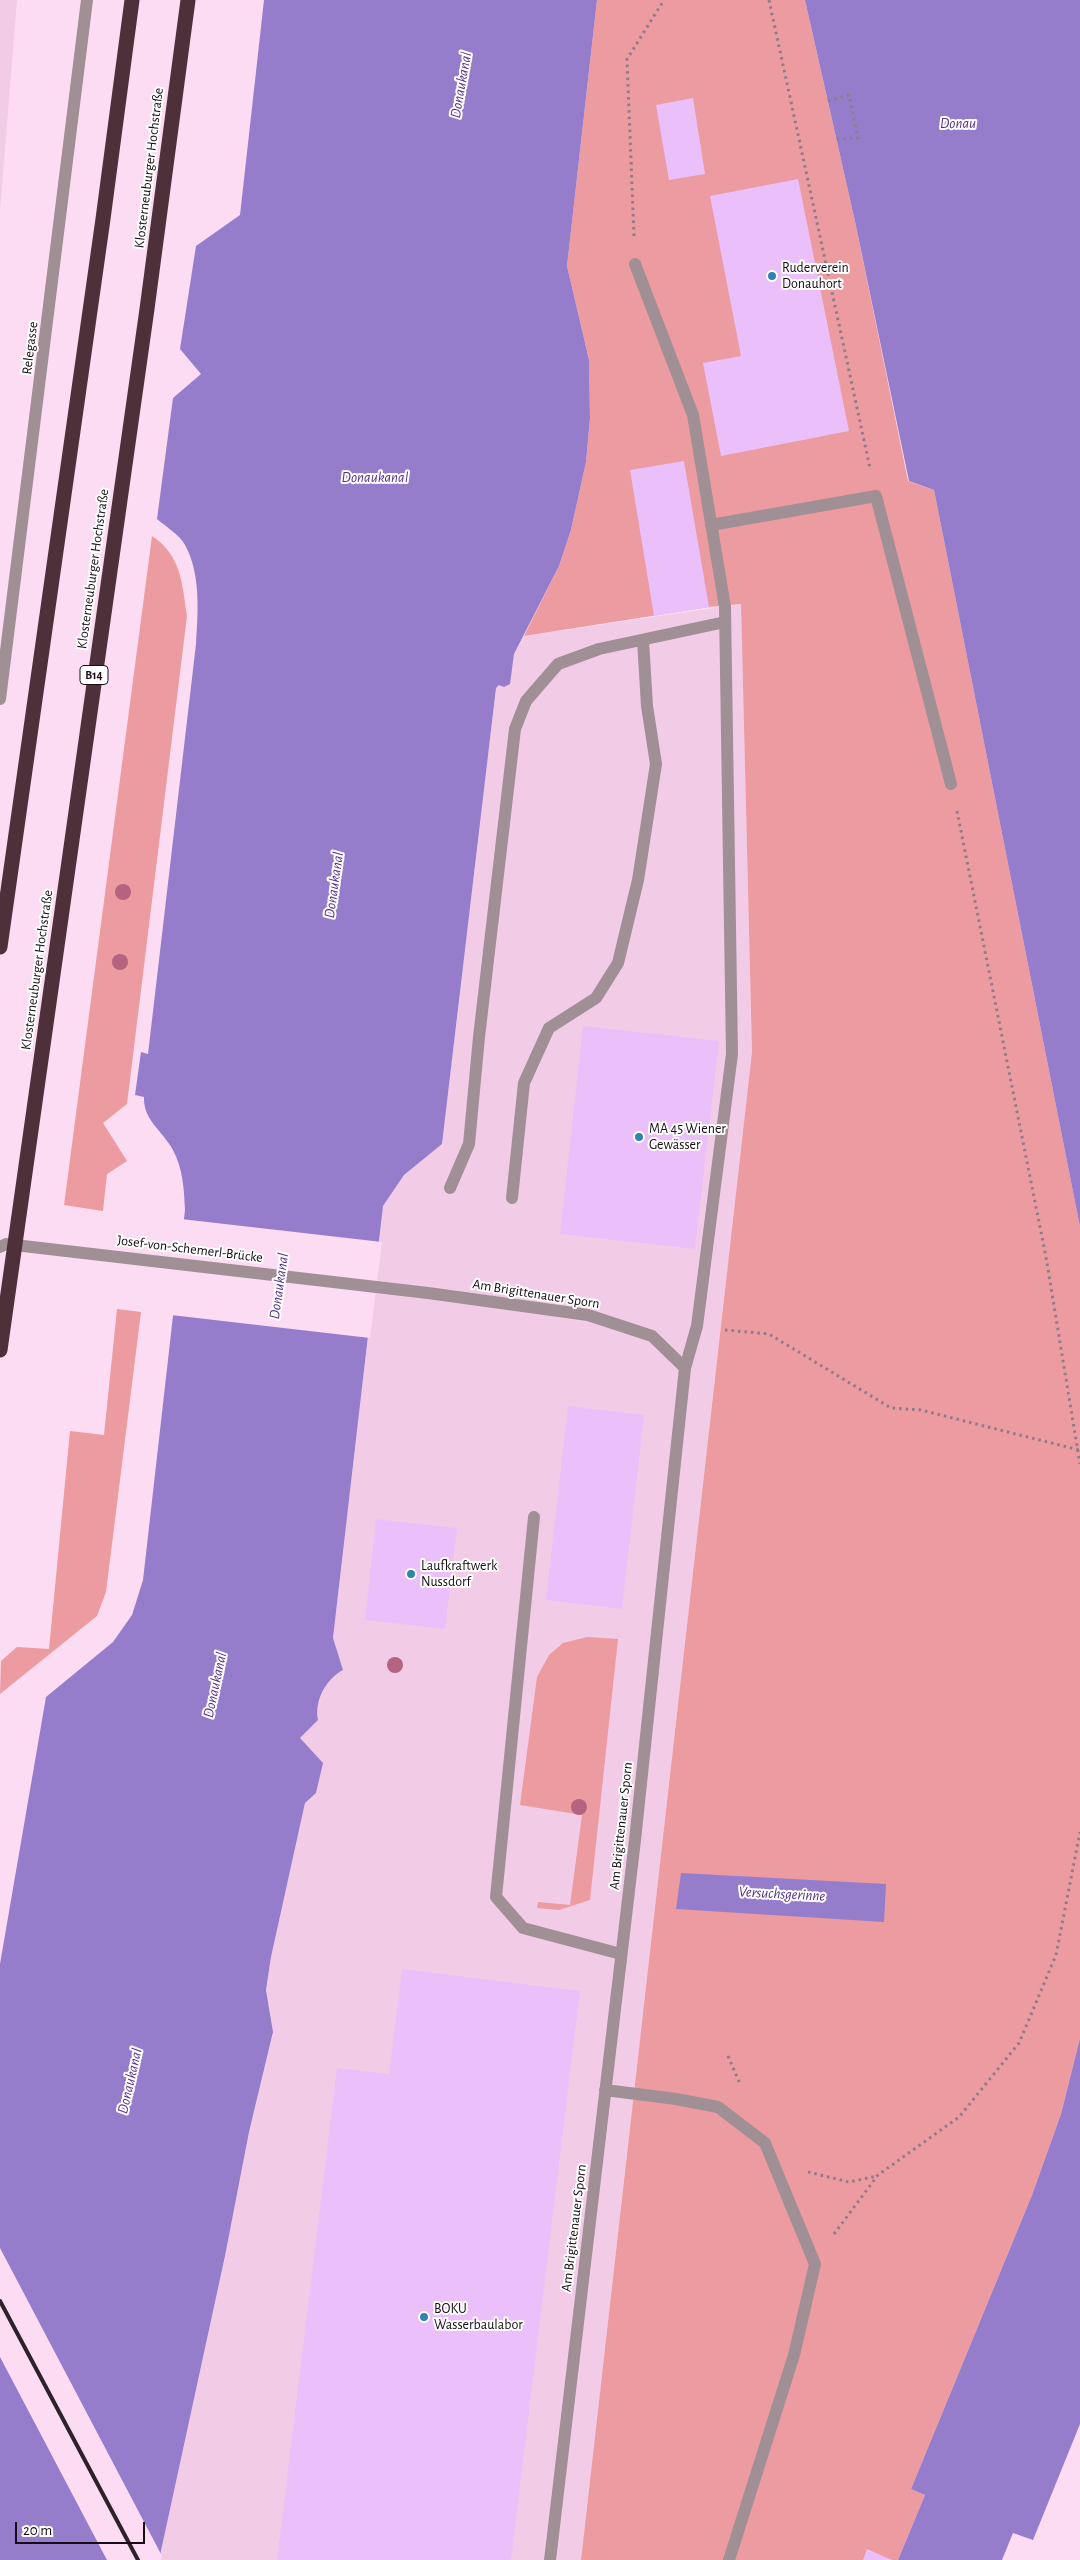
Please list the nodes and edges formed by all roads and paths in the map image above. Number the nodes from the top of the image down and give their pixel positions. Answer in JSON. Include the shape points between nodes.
{"nodes":[{"id":1,"x":87,"y":0,"type":"edge"},
{"id":2,"x":132,"y":0,"type":"edge"},
{"id":3,"x":188,"y":0,"type":"edge"},
{"id":4,"x":664,"y":0,"type":"edge"},
{"id":5,"x":769,"y":0,"type":"edge"},
{"id":6,"x":828,"y":101,"type":"dead end"},
{"id":7,"x":836,"y":139,"type":"dead end"},
{"id":8,"x":635,"y":264,"type":"joint"},
{"id":9,"x":876,"y":496,"type":"junction"},
{"id":10,"x":711,"y":525,"type":"junction"},
{"id":11,"x":725,"y":622,"type":"junction"},
{"id":12,"x":643,"y":640,"type":"junction"},
{"id":13,"x":0,"y":699,"type":"edge"},
{"id":14,"x":951,"y":784,"type":"joint"},
{"id":15,"x":0,"y":947,"type":"edge"},
{"id":16,"x":450,"y":1188,"type":"dead end"},
{"id":17,"x":512,"y":1198,"type":"dead end"},
{"id":18,"x":0,"y":1247,"type":"edge"},
{"id":19,"x":428,"y":1293,"type":"joint"},
{"id":20,"x":716,"y":1330,"type":"dead end"},
{"id":21,"x":0,"y":1350,"type":"edge"},
{"id":22,"x":685,"y":1368,"type":"junction"},
{"id":23,"x":1079,"y":1450,"type":"edge"},
{"id":24,"x":1080,"y":1464,"type":"edge"},
{"id":25,"x":534,"y":1517,"type":"dead end"},
{"id":26,"x":1080,"y":1832,"type":"edge"},
{"id":27,"x":622,"y":1954,"type":"junction"},
{"id":28,"x":605,"y":2090,"type":"junction"},
{"id":29,"x":878,"y":2175,"type":"junction"},
{"id":30,"x":821,"y":2177,"type":"dead end"},
{"id":31,"x":840,"y":2226,"type":"dead end"},
{"id":32,"x":550,"y":2560,"type":"edge"},
{"id":33,"x":729,"y":2560,"type":"edge"}],
"edges":[{"from":1,"to":13,"type":"street","name":"Relegasse"},
{"from":2,"to":15,"type":"highway","bridge":true},
{"from":3,"to":21,"type":"highway","name":"Klosterneuburger Hochstraße","number":"B14","bridge":true},
{"from":4,"to":8,"type":"path","via":[[628,60]]},
{"from":5,"to":9,"type":"path"},
{"from":6,"to":7,"type":"path","via":[[849,95],[858,138]]},
{"from":8,"to":10,"type":"street","via":[[693,415]]},
{"from":9,"to":10,"type":"street"},
{"from":9,"to":14,"type":"street"},
{"from":10,"to":11,"type":"street"},
{"from":11,"to":12,"type":"street"},
{"from":11,"to":22,"type":"street","via":[[732,1054],[698,1326]]},
{"from":12,"to":16,"type":"street","via":[[599,649],[558,664],[526,701],[515,729],[469,1144]]},
{"from":12,"to":17,"type":"street","via":[[647,706],[656,764],[638,880],[618,963],[596,998],[549,1028],[524,1083]]},
{"from":14,"to":23,"type":"path","via":[[1046,1257]]},
{"from":18,"to":19,"type":"street","name":"Josef-von-Schemerl-Brücke","via":[[6,1244]]},
{"from":19,"to":22,"type":"street","name":"Am Brigittenauer Sporn","via":[[588,1315],[652,1336]]},
{"from":20,"to":23,"type":"path","via":[[769,1334],[891,1408],[921,1410]]},
{"from":22,"to":27,"type":"street","name":"Am Brigittenauer Sporn"},
{"from":23,"to":24,"type":"path"},
{"from":25,"to":27,"type":"street","via":[[496,1896],[522,1928]]},
{"from":26,"to":29,"type":"path","via":[[1056,1955],[1018,2043],[959,2117]]},
{"from":27,"to":28,"type":"street","name":"Am Brigittenauer Sporn"},
{"from":28,"to":32,"type":"street","name":"Am Brigittenauer Sporn"},
{"from":28,"to":33,"type":"street","via":[[718,2107],[765,2143],[815,2264],[794,2355]]},
{"from":29,"to":30,"type":"path","via":[[849,2182]]},
{"from":29,"to":31,"type":"path"}]}
